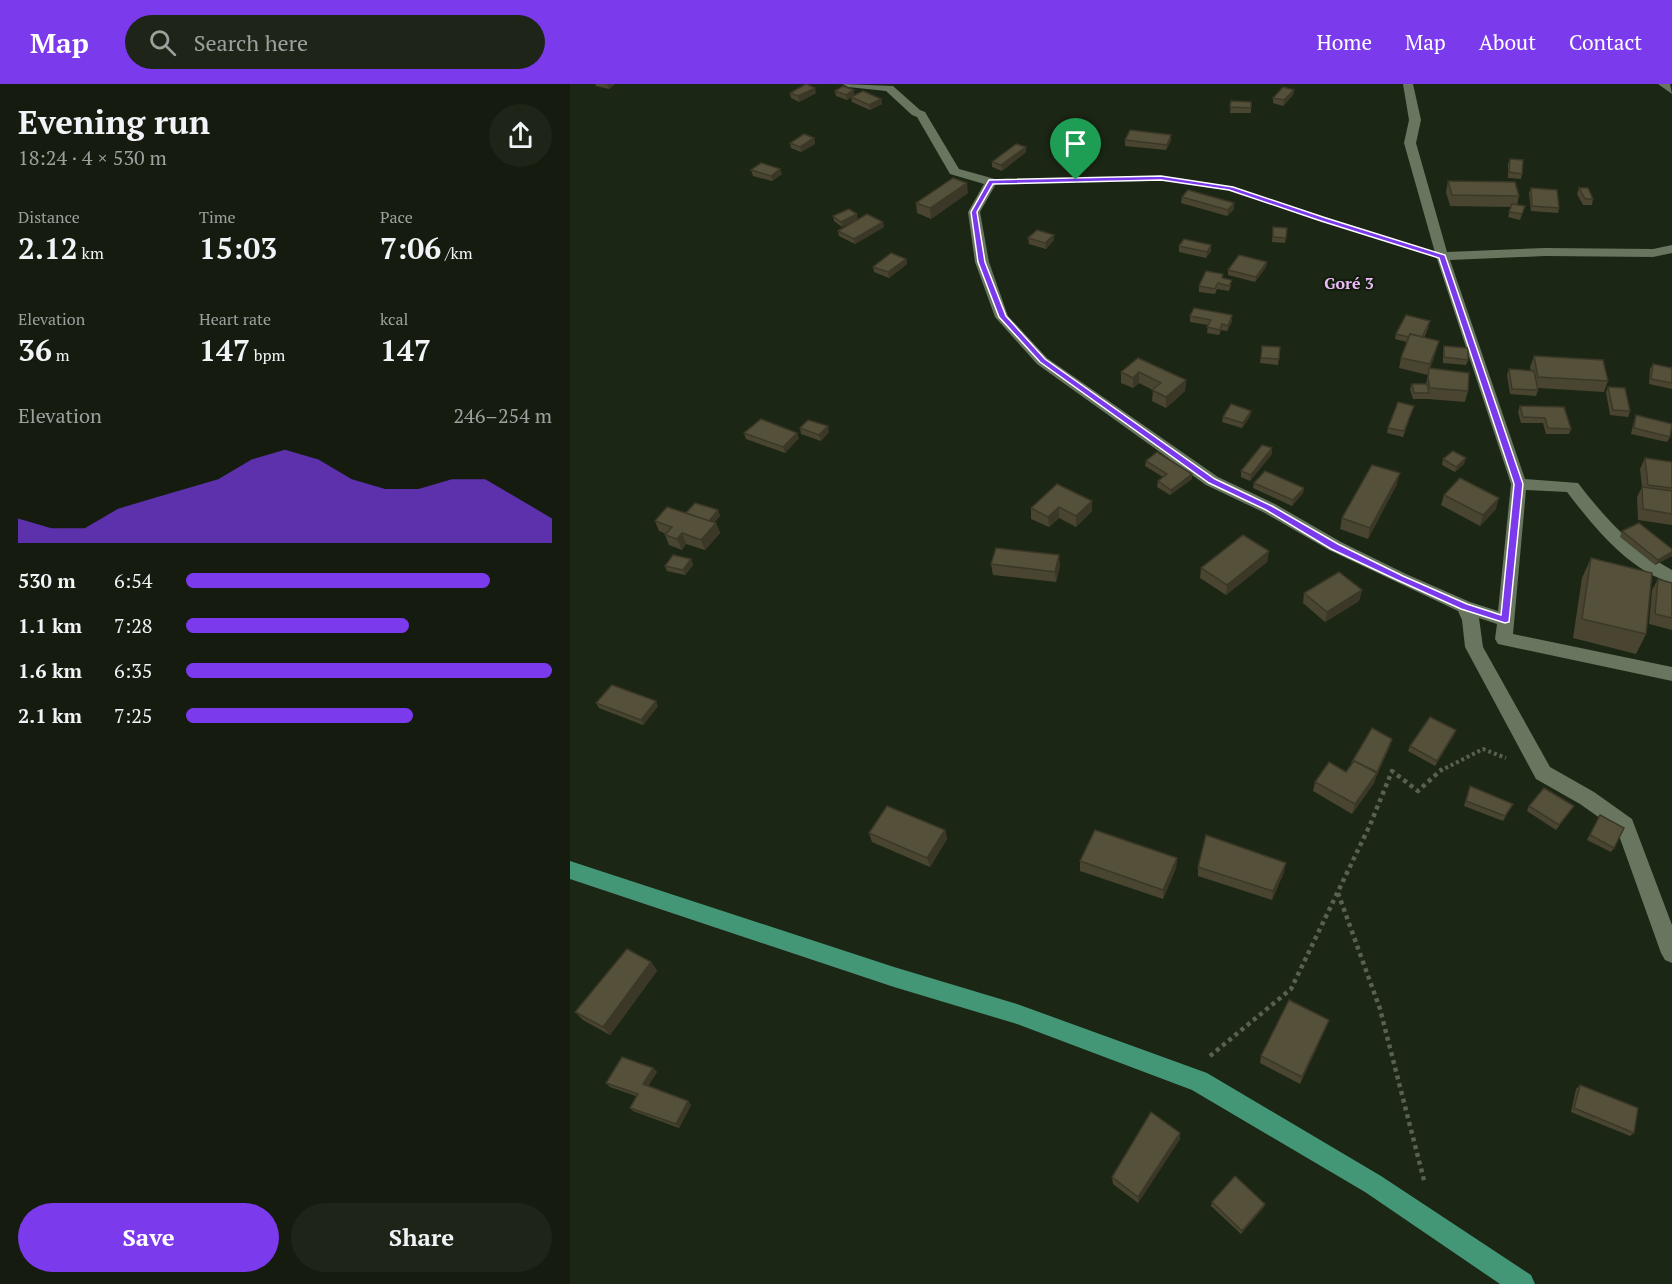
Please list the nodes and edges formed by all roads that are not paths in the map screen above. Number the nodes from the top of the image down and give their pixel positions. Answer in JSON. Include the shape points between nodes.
{"nodes":[{"id":1,"x":848,"y":84,"type":"edge"},
{"id":2,"x":1408,"y":84,"type":"edge"},
{"id":3,"x":1663,"y":84,"type":"edge"},
{"id":4,"x":1672,"y":91,"type":"edge"},
{"id":5,"x":1672,"y":249,"type":"edge"},
{"id":6,"x":1442,"y":256,"type":"junction"},
{"id":7,"x":1519,"y":484,"type":"junction"},
{"id":8,"x":1672,"y":577,"type":"edge"},
{"id":9,"x":1464,"y":607,"type":"junction"},
{"id":10,"x":1505,"y":620,"type":"junction"},
{"id":11,"x":1672,"y":674,"type":"edge"},
{"id":12,"x":570,"y":870,"type":"edge"},
{"id":13,"x":1672,"y":953,"type":"edge"},
{"id":14,"x":1522,"y":1284,"type":"edge"}],
"edges":[{"from":1,"to":9,"type":"street","via":[[889,88],[921,114],[954,171],[991,182],[974,212],[982,262],[1002,317],[1042,361],[1212,481],[1335,546]]},
{"from":2,"to":6,"type":"street","via":[[1415,120],[1410,143]]},
{"from":3,"to":4,"type":"street"},
{"from":5,"to":6,"type":"street","via":[[1653,253]]},
{"from":6,"to":7,"type":"street"},
{"from":7,"to":8,"type":"street","via":[[1572,487],[1599,521],[1651,567]]},
{"from":7,"to":10,"type":"street"},
{"from":9,"to":10,"type":"street"},
{"from":9,"to":13,"type":"street","via":[[1471,620],[1474,647],[1542,773],[1625,825]]},
{"from":10,"to":11,"type":"street","via":[[1504,639]]},
{"from":12,"to":14,"type":"main road","via":[[1017,1014],[1199,1081],[1373,1184]]}]}
